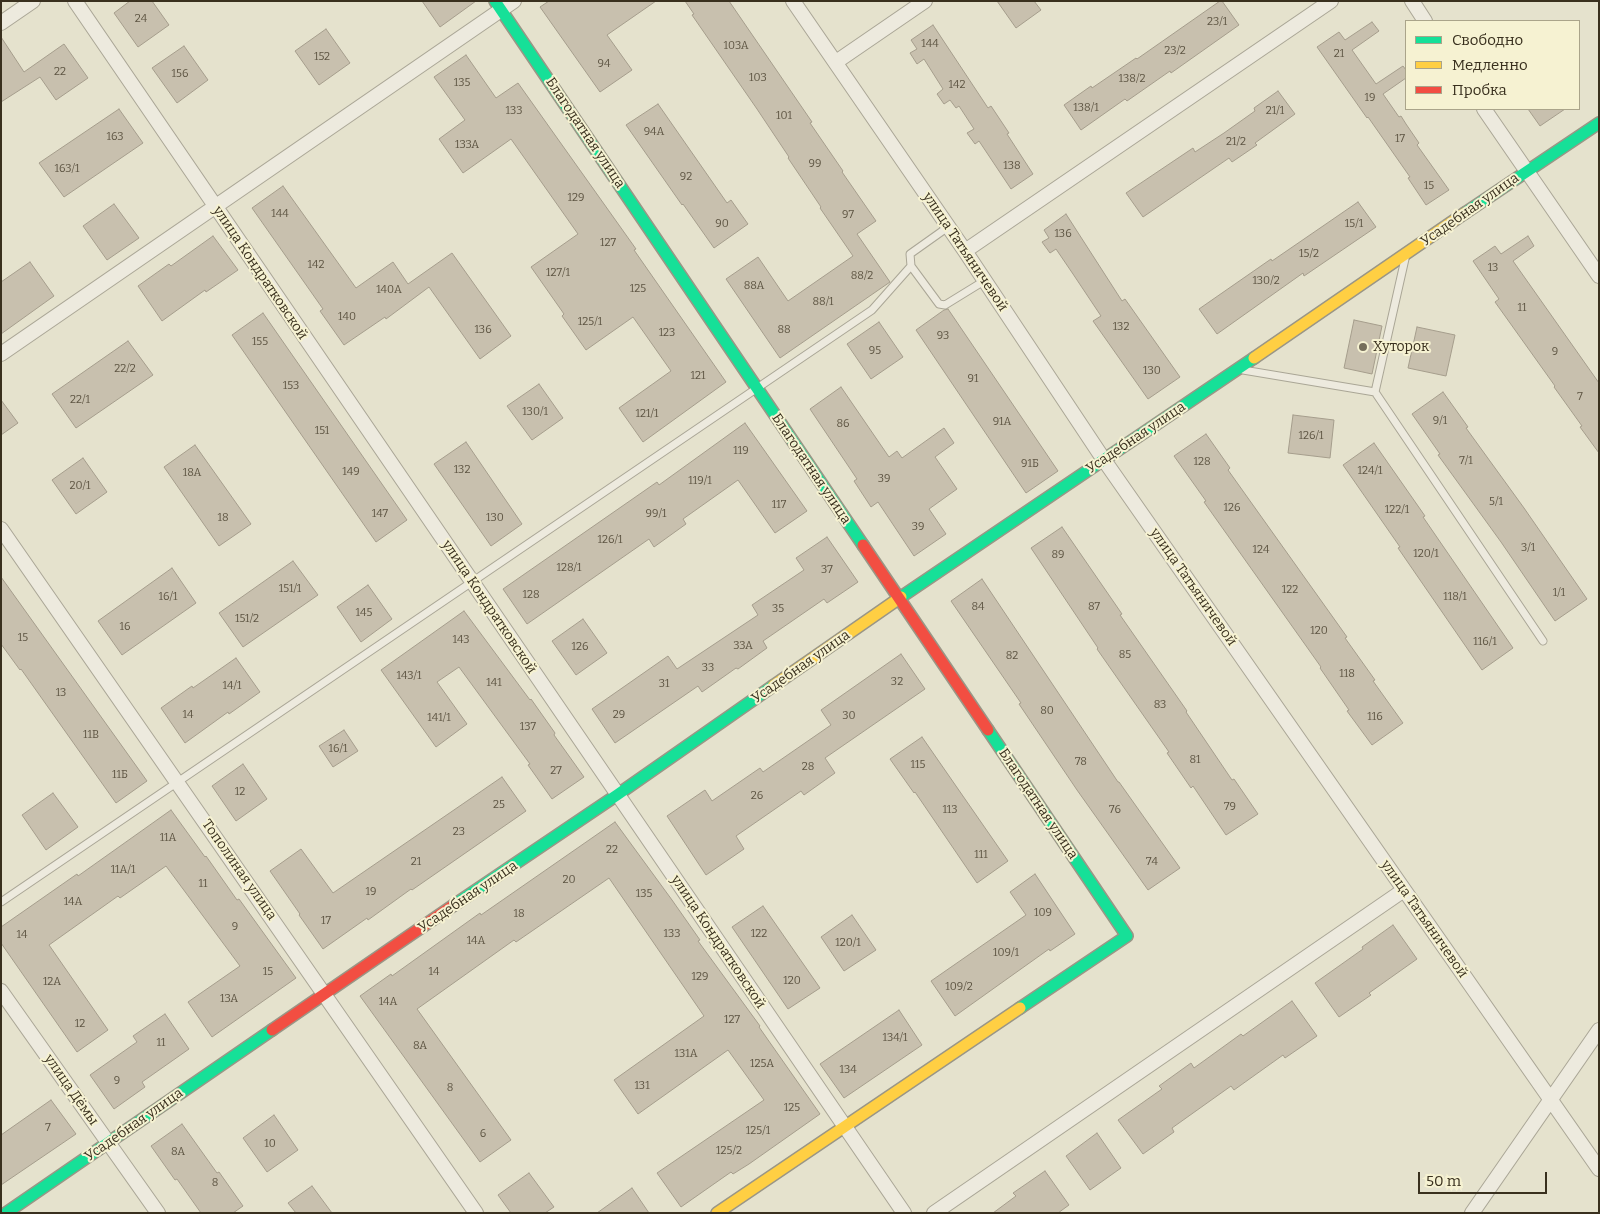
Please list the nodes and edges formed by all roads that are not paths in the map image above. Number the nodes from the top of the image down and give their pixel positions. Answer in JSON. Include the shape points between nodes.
{"nodes":[{"id":1,"x":33,"y":1,"type":"edge"},
{"id":2,"x":75,"y":1,"type":"edge"},
{"id":3,"x":514,"y":1,"type":"edge"},
{"id":4,"x":793,"y":1,"type":"edge"},
{"id":5,"x":925,"y":1,"type":"edge"},
{"id":6,"x":1331,"y":1,"type":"edge"},
{"id":7,"x":1412,"y":1,"type":"edge"},
{"id":8,"x":498,"y":6,"type":"edge"},
{"id":9,"x":1424,"y":20,"type":"edge"},
{"id":10,"x":1,"y":23,"type":"edge"},
{"id":11,"x":836,"y":62,"type":"junction"},
{"id":12,"x":1485,"y":110,"type":"edge"},
{"id":13,"x":1599,"y":123,"type":"edge"},
{"id":14,"x":1526,"y":171,"type":"junction"},
{"id":15,"x":215,"y":207,"type":"junction"},
{"id":16,"x":948,"y":227,"type":"junction"},
{"id":17,"x":965,"y":251,"type":"junction"},
{"id":18,"x":1407,"y":253,"type":"junction"},
{"id":19,"x":911,"y":266,"type":"junction"},
{"id":20,"x":1599,"y":276,"type":"edge"},
{"id":21,"x":984,"y":281,"type":"junction"},
{"id":22,"x":1,"y":354,"type":"edge"},
{"id":23,"x":1238,"y":369,"type":"junction"},
{"id":24,"x":757,"y":388,"type":"junction"},
{"id":25,"x":1375,"y":392,"type":"junction"},
{"id":26,"x":1104,"y":460,"type":"junction"},
{"id":27,"x":1,"y":529,"type":"edge"},
{"id":28,"x":471,"y":582,"type":"junction"},
{"id":29,"x":899,"y":598,"type":"junction"},
{"id":30,"x":1543,"y":641,"type":"dead end"},
{"id":31,"x":178,"y":782,"type":"junction"},
{"id":32,"x":617,"y":796,"type":"junction"},
{"id":33,"x":1404,"y":890,"type":"junction"},
{"id":34,"x":1,"y":902,"type":"edge"},
{"id":35,"x":1,"y":991,"type":"edge"},
{"id":36,"x":325,"y":993,"type":"junction"},
{"id":37,"x":1599,"y":1030,"type":"edge"},
{"id":38,"x":1551,"y":1100,"type":"junction"},
{"id":39,"x":844,"y":1126,"type":"junction"},
{"id":40,"x":108,"y":1143,"type":"junction"},
{"id":41,"x":1599,"y":1169,"type":"edge"},
{"id":42,"x":6,"y":1213,"type":"edge"},
{"id":43,"x":158,"y":1213,"type":"edge"},
{"id":44,"x":476,"y":1213,"type":"edge"},
{"id":45,"x":717,"y":1213,"type":"edge"},
{"id":46,"x":904,"y":1213,"type":"edge"},
{"id":47,"x":934,"y":1213,"type":"edge"},
{"id":48,"x":1472,"y":1213,"type":"edge"}],
"edges":[{"from":1,"to":10,"type":"street"},
{"from":2,"to":15,"type":"street","name":"улица Кондратковской"},
{"from":3,"to":8,"type":"street"},
{"from":4,"to":11,"type":"street","name":"улица Татьяничевой"},
{"from":5,"to":11,"type":"street"},
{"from":6,"to":17,"type":"street"},
{"from":7,"to":9,"type":"street"},
{"from":8,"to":15,"type":"street"},
{"from":8,"to":24,"type":"street","name":"Благодатная улица"},
{"from":11,"to":16,"type":"street","name":"улица Татьяничевой"},
{"from":12,"to":14,"type":"street"},
{"from":13,"to":14,"type":"street","name":"Усадебная улица"},
{"from":14,"to":18,"type":"street","name":"Усадебная улица"},
{"from":14,"to":20,"type":"street"},
{"from":15,"to":22,"type":"street"},
{"from":15,"to":28,"type":"street","name":"улица Кондратковской"},
{"from":16,"to":17,"type":"street","name":"улица Татьяничевой"},
{"from":16,"to":19,"type":"lane","via":[[910,254]]},
{"from":17,"to":21,"type":"street","name":"улица Татьяничевой"},
{"from":18,"to":23,"type":"street","name":"Усадебная улица"},
{"from":18,"to":25,"type":"lane"},
{"from":19,"to":21,"type":"lane","via":[[939,304],[945,305]]},
{"from":19,"to":24,"type":"lane","via":[[872,310]]},
{"from":21,"to":26,"type":"street","name":"улица Татьяничевой"},
{"from":23,"to":25,"type":"lane"},
{"from":23,"to":26,"type":"street","name":"Усадебная улица"},
{"from":24,"to":28,"type":"lane"},
{"from":24,"to":29,"type":"street","name":"Благодатная улица"},
{"from":25,"to":30,"type":"lane"},
{"from":26,"to":29,"type":"street","name":"Усадебная улица"},
{"from":26,"to":33,"type":"street","name":"улица Татьяничевой"},
{"from":27,"to":31,"type":"street","name":"Тополиная улица"},
{"from":28,"to":31,"type":"lane"},
{"from":28,"to":32,"type":"street","name":"улица Кондратковской"},
{"from":29,"to":32,"type":"street","name":"Усадебная улица"},
{"from":29,"to":39,"type":"street","name":"Благодатная улица","via":[[1127,936]]},
{"from":31,"to":34,"type":"lane"},
{"from":31,"to":36,"type":"street","name":"Тополиная улица"},
{"from":32,"to":36,"type":"street","name":"Усадебная улица"},
{"from":32,"to":39,"type":"street","name":"улица Кондратковской"},
{"from":33,"to":38,"type":"street","name":"улица Татьяничевой"},
{"from":33,"to":47,"type":"street"},
{"from":35,"to":40,"type":"street","name":"улица Дёмы"},
{"from":36,"to":40,"type":"street","name":"Усадебная улица"},
{"from":36,"to":44,"type":"street","name":"Тополиная улица"},
{"from":37,"to":38,"type":"street"},
{"from":38,"to":41,"type":"street","name":"улица Татьяничевой"},
{"from":38,"to":48,"type":"street"},
{"from":39,"to":45,"type":"street"},
{"from":39,"to":46,"type":"street","name":"улица Кондратковской"},
{"from":40,"to":42,"type":"street","name":"Усадебная улица"},
{"from":40,"to":43,"type":"street","name":"улица Дёмы"}]}
